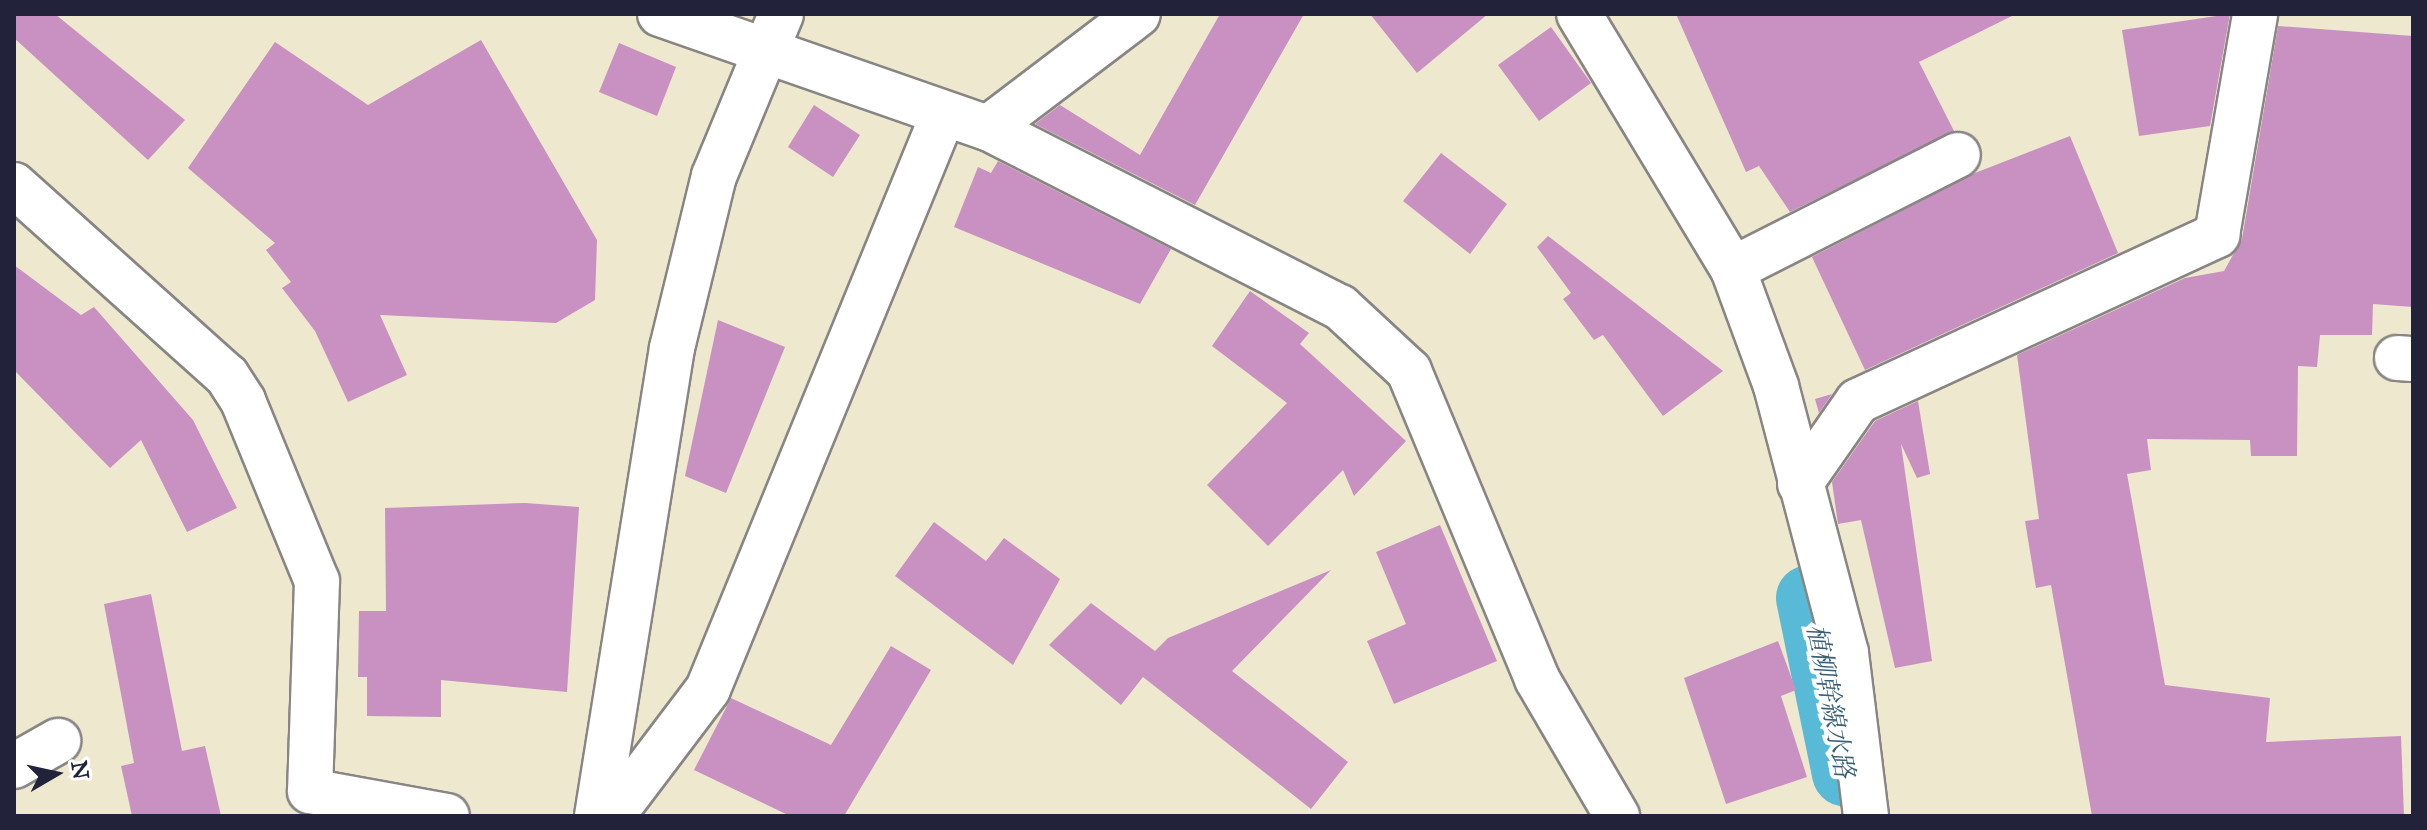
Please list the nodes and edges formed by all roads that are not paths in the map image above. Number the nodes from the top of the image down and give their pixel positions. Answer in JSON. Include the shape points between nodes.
{"nodes":[{"id":1,"x":660,"y":14,"type":"edge"},
{"id":2,"x":781,"y":14,"type":"edge"},
{"id":3,"x":1579,"y":14,"type":"edge"},
{"id":4,"x":2255,"y":14,"type":"edge"},
{"id":5,"x":1124,"y":20,"type":"edge"},
{"id":6,"x":765,"y":55,"type":"junction"},
{"id":7,"x":943,"y":115,"type":"junction"},
{"id":8,"x":988,"y":128,"type":"junction"},
{"id":9,"x":1958,"y":155,"type":"dead end"},
{"id":10,"x":14,"y":185,"type":"edge"},
{"id":11,"x":1733,"y":269,"type":"junction"},
{"id":12,"x":1800,"y":484,"type":"junction"},
{"id":13,"x":58,"y":741,"type":"dead end"},
{"id":14,"x":14,"y":766,"type":"edge"},
{"id":15,"x":447,"y":816,"type":"edge"},
{"id":16,"x":597,"y":816,"type":"edge"},
{"id":17,"x":612,"y":816,"type":"edge"},
{"id":18,"x":1617,"y":816,"type":"edge"},
{"id":19,"x":1866,"y":816,"type":"edge"}],
"edges":[{"from":1,"to":6,"type":"street"},
{"from":2,"to":6,"type":"street"},
{"from":3,"to":11,"type":"street"},
{"from":4,"to":12,"type":"street","via":[[2217,235],[1858,401]]},
{"from":5,"to":8,"type":"street"},
{"from":6,"to":7,"type":"street"},
{"from":6,"to":16,"type":"street","via":[[714,176],[672,348]]},
{"from":7,"to":8,"type":"street"},
{"from":7,"to":17,"type":"street","via":[[708,689]]},
{"from":8,"to":18,"type":"street","via":[[1340,307],[1409,371],[1537,679]]},
{"from":9,"to":11,"type":"street"},
{"from":10,"to":15,"type":"street","via":[[227,376],[243,401],[317,581],[310,791]]},
{"from":11,"to":12,"type":"street","via":[[1776,386]]},
{"from":12,"to":19,"type":"street","via":[[1846,653]]},
{"from":13,"to":14,"type":"street"}]}
